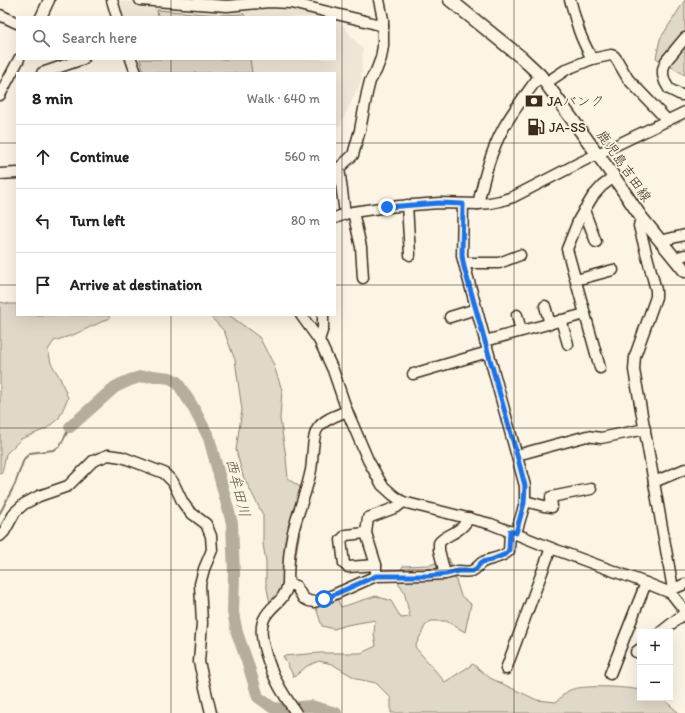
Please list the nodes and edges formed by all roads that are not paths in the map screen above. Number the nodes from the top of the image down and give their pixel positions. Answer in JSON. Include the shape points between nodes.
{"nodes":[{"id":1,"x":49,"y":0,"type":"edge"},
{"id":2,"x":112,"y":0,"type":"edge"},
{"id":3,"x":140,"y":0,"type":"edge"},
{"id":4,"x":146,"y":0,"type":"edge"},
{"id":5,"x":379,"y":0,"type":"edge"},
{"id":6,"x":450,"y":0,"type":"edge"},
{"id":7,"x":570,"y":0,"type":"edge"},
{"id":8,"x":186,"y":2,"type":"edge"},
{"id":9,"x":247,"y":2,"type":"edge"},
{"id":10,"x":0,"y":14,"type":"edge"},
{"id":11,"x":41,"y":16,"type":"edge"},
{"id":12,"x":117,"y":16,"type":"edge"},
{"id":13,"x":16,"y":23,"type":"edge"},
{"id":14,"x":383,"y":26,"type":"junction"},
{"id":15,"x":685,"y":38,"type":"edge"},
{"id":16,"x":592,"y":59,"type":"junction"},
{"id":17,"x":19,"y":60,"type":"edge"},
{"id":18,"x":80,"y":60,"type":"edge"},
{"id":19,"x":131,"y":60,"type":"edge"},
{"id":20,"x":45,"y":72,"type":"edge"},
{"id":21,"x":136,"y":72,"type":"edge"},
{"id":22,"x":14,"y":73,"type":"edge"},
{"id":23,"x":543,"y":79,"type":"junction"},
{"id":24,"x":0,"y":95,"type":"edge"},
{"id":25,"x":685,"y":95,"type":"edge"},
{"id":26,"x":685,"y":112,"type":"edge"},
{"id":27,"x":667,"y":120,"type":"junction"},
{"id":28,"x":597,"y":154,"type":"junction"},
{"id":29,"x":337,"y":167,"type":"edge"},
{"id":30,"x":16,"y":173,"type":"edge"},
{"id":31,"x":0,"y":174,"type":"edge"},
{"id":32,"x":614,"y":177,"type":"junction"},
{"id":33,"x":463,"y":204,"type":"junction"},
{"id":34,"x":478,"y":204,"type":"junction"},
{"id":35,"x":408,"y":205,"type":"junction"},
{"id":36,"x":584,"y":210,"type":"junction"},
{"id":37,"x":344,"y":215,"type":"edge"},
{"id":38,"x":641,"y":217,"type":"junction"},
{"id":39,"x":685,"y":235,"type":"edge"},
{"id":40,"x":660,"y":241,"type":"junction"},
{"id":41,"x":596,"y":242,"type":"dead end"},
{"id":42,"x":520,"y":255,"type":"dead end"},
{"id":43,"x":410,"y":256,"type":"dead end"},
{"id":44,"x":680,"y":257,"type":"edge"},
{"id":45,"x":464,"y":263,"type":"junction"},
{"id":46,"x":613,"y":270,"type":"dead end"},
{"id":47,"x":685,"y":270,"type":"edge"},
{"id":48,"x":363,"y":278,"type":"dead end"},
{"id":49,"x":576,"y":280,"type":"junction"},
{"id":50,"x":545,"y":306,"type":"dead end"},
{"id":51,"x":476,"y":309,"type":"junction"},
{"id":52,"x":585,"y":314,"type":"junction"},
{"id":53,"x":517,"y":315,"type":"dead end"},
{"id":54,"x":302,"y":316,"type":"edge"},
{"id":55,"x":324,"y":316,"type":"edge"},
{"id":56,"x":450,"y":317,"type":"dead end"},
{"id":57,"x":561,"y":320,"type":"junction"},
{"id":58,"x":550,"y":324,"type":"junction"},
{"id":59,"x":521,"y":331,"type":"junction"},
{"id":60,"x":319,"y":340,"type":"junction"},
{"id":61,"x":485,"y":341,"type":"junction"},
{"id":62,"x":568,"y":344,"type":"dead end"},
{"id":63,"x":488,"y":352,"type":"junction"},
{"id":64,"x":600,"y":368,"type":"dead end"},
{"id":65,"x":413,"y":374,"type":"dead end"},
{"id":66,"x":347,"y":412,"type":"junction"},
{"id":67,"x":645,"y":429,"type":"junction"},
{"id":68,"x":517,"y":455,"type":"junction"},
{"id":69,"x":685,"y":469,"type":"edge"},
{"id":70,"x":654,"y":482,"type":"junction"},
{"id":71,"x":591,"y":489,"type":"dead end"},
{"id":72,"x":524,"y":501,"type":"junction"},
{"id":73,"x":403,"y":502,"type":"junction"},
{"id":74,"x":469,"y":518,"type":"junction"},
{"id":75,"x":513,"y":532,"type":"junction"},
{"id":76,"x":366,"y":533,"type":"junction"},
{"id":77,"x":0,"y":536,"type":"edge"},
{"id":78,"x":551,"y":548,"type":"junction"},
{"id":79,"x":376,"y":565,"type":"junction"},
{"id":80,"x":446,"y":574,"type":"junction"},
{"id":81,"x":376,"y":576,"type":"junction"},
{"id":82,"x":646,"y":583,"type":"junction"},
{"id":83,"x":288,"y":584,"type":"junction"},
{"id":84,"x":685,"y":584,"type":"edge"},
{"id":85,"x":672,"y":591,"type":"junction"},
{"id":86,"x":685,"y":612,"type":"edge"},
{"id":87,"x":665,"y":629,"type":"edge"},
{"id":88,"x":506,"y":669,"type":"dead end"},
{"id":89,"x":610,"y":674,"type":"dead end"},
{"id":90,"x":211,"y":713,"type":"edge"},
{"id":91,"x":296,"y":713,"type":"edge"}],
"edges":[{"from":1,"to":11,"type":"street"},
{"from":2,"to":12,"type":"street"},
{"from":3,"to":4,"type":"street"},
{"from":4,"to":8,"type":"street"},
{"from":5,"to":14,"type":"street"},
{"from":6,"to":23,"type":"main road","name":"鹿児島吉田線","via":[[522,58]]},
{"from":7,"to":16,"type":"street","via":[[581,38]]},
{"from":8,"to":9,"type":"street","via":[[226,6]]},
{"from":9,"to":14,"type":"street","via":[[291,3]]},
{"from":10,"to":13,"type":"street"},
{"from":14,"to":29,"type":"street","via":[[381,58],[370,81],[353,155]]},
{"from":15,"to":25,"type":"street","via":[[666,61],[663,76],[669,89]]},
{"from":16,"to":23,"type":"street"},
{"from":16,"to":27,"type":"street","via":[[614,56],[628,79]]},
{"from":17,"to":22,"type":"street"},
{"from":18,"to":20,"type":"street"},
{"from":19,"to":21,"type":"street"},
{"from":22,"to":24,"type":"street"},
{"from":23,"to":28,"type":"main road","name":"鹿児島吉田線"},
{"from":23,"to":34,"type":"street","via":[[503,128],[483,181]]},
{"from":26,"to":27,"type":"street"},
{"from":27,"to":28,"type":"street"},
{"from":28,"to":32,"type":"main road","name":"鹿児島吉田線"},
{"from":28,"to":34,"type":"street","via":[[513,197]]},
{"from":29,"to":37,"type":"street"},
{"from":30,"to":31,"type":"street"},
{"from":32,"to":36,"type":"street","via":[[602,186]]},
{"from":32,"to":38,"type":"main road","name":"鹿児島吉田線"},
{"from":33,"to":34,"type":"street"},
{"from":33,"to":35,"type":"street"},
{"from":33,"to":45,"type":"street"},
{"from":35,"to":37,"type":"street"},
{"from":35,"to":43,"type":"street"},
{"from":36,"to":41,"type":"street"},
{"from":36,"to":49,"type":"street","via":[[567,249]]},
{"from":37,"to":48,"type":"street","via":[[361,247]]},
{"from":38,"to":40,"type":"main road","name":"鹿児島吉田線"},
{"from":38,"to":67,"type":"street","via":[[639,226],[656,290],[656,297],[635,356],[634,370]]},
{"from":39,"to":40,"type":"street"},
{"from":40,"to":44,"type":"main road","name":"鹿児島吉田線"},
{"from":42,"to":45,"type":"street","via":[[499,263]]},
{"from":44,"to":47,"type":"main road","name":"鹿児島吉田線"},
{"from":45,"to":51,"type":"street"},
{"from":46,"to":49,"type":"street"},
{"from":49,"to":52,"type":"street"},
{"from":50,"to":58,"type":"street"},
{"from":51,"to":56,"type":"street"},
{"from":51,"to":61,"type":"street"},
{"from":52,"to":57,"type":"street"},
{"from":52,"to":64,"type":"street"},
{"from":53,"to":59,"type":"street"},
{"from":54,"to":60,"type":"street"},
{"from":55,"to":60,"type":"street"},
{"from":57,"to":58,"type":"street"},
{"from":57,"to":62,"type":"street"},
{"from":58,"to":59,"type":"street"},
{"from":59,"to":61,"type":"street"},
{"from":60,"to":66,"type":"street","via":[[333,370]]},
{"from":61,"to":63,"type":"street"},
{"from":63,"to":65,"type":"street"},
{"from":63,"to":68,"type":"street"},
{"from":66,"to":73,"type":"street","via":[[382,485]]},
{"from":66,"to":83,"type":"street","via":[[329,418],[318,428],[311,470],[293,532],[288,561]]},
{"from":67,"to":68,"type":"street","via":[[601,438],[587,436]]},
{"from":67,"to":70,"type":"street"},
{"from":68,"to":72,"type":"street","via":[[525,486]]},
{"from":69,"to":70,"type":"street"},
{"from":70,"to":85,"type":"street"},
{"from":71,"to":72,"type":"street","via":[[551,497],[552,507]]},
{"from":72,"to":75,"type":"street"},
{"from":73,"to":74,"type":"street"},
{"from":73,"to":76,"type":"street","via":[[397,507],[368,518]]},
{"from":74,"to":75,"type":"street"},
{"from":74,"to":80,"type":"street","via":[[463,527],[439,543]]},
{"from":75,"to":78,"type":"street"},
{"from":75,"to":80,"type":"street","via":[[506,554],[482,562],[472,571]]},
{"from":76,"to":79,"type":"street"},
{"from":76,"to":79,"type":"street","via":[[346,535],[341,540],[344,564],[348,567]]},
{"from":77,"to":90,"type":"street","via":[[15,512],[24,504],[68,486],[93,461],[108,455],[164,473],[173,482],[182,503],[206,524],[212,536],[212,550],[200,584],[202,623],[199,662]]},
{"from":78,"to":82,"type":"street"},
{"from":78,"to":88,"type":"street"},
{"from":79,"to":81,"type":"street"},
{"from":80,"to":81,"type":"street"},
{"from":81,"to":83,"type":"street","via":[[314,602],[303,598],[296,586]]},
{"from":82,"to":85,"type":"street"},
{"from":82,"to":89,"type":"street"},
{"from":83,"to":91,"type":"street","via":[[286,592],[264,617],[261,625],[267,658],[278,685]]},
{"from":84,"to":85,"type":"street"},
{"from":85,"to":86,"type":"street"},
{"from":86,"to":87,"type":"street"}]}
